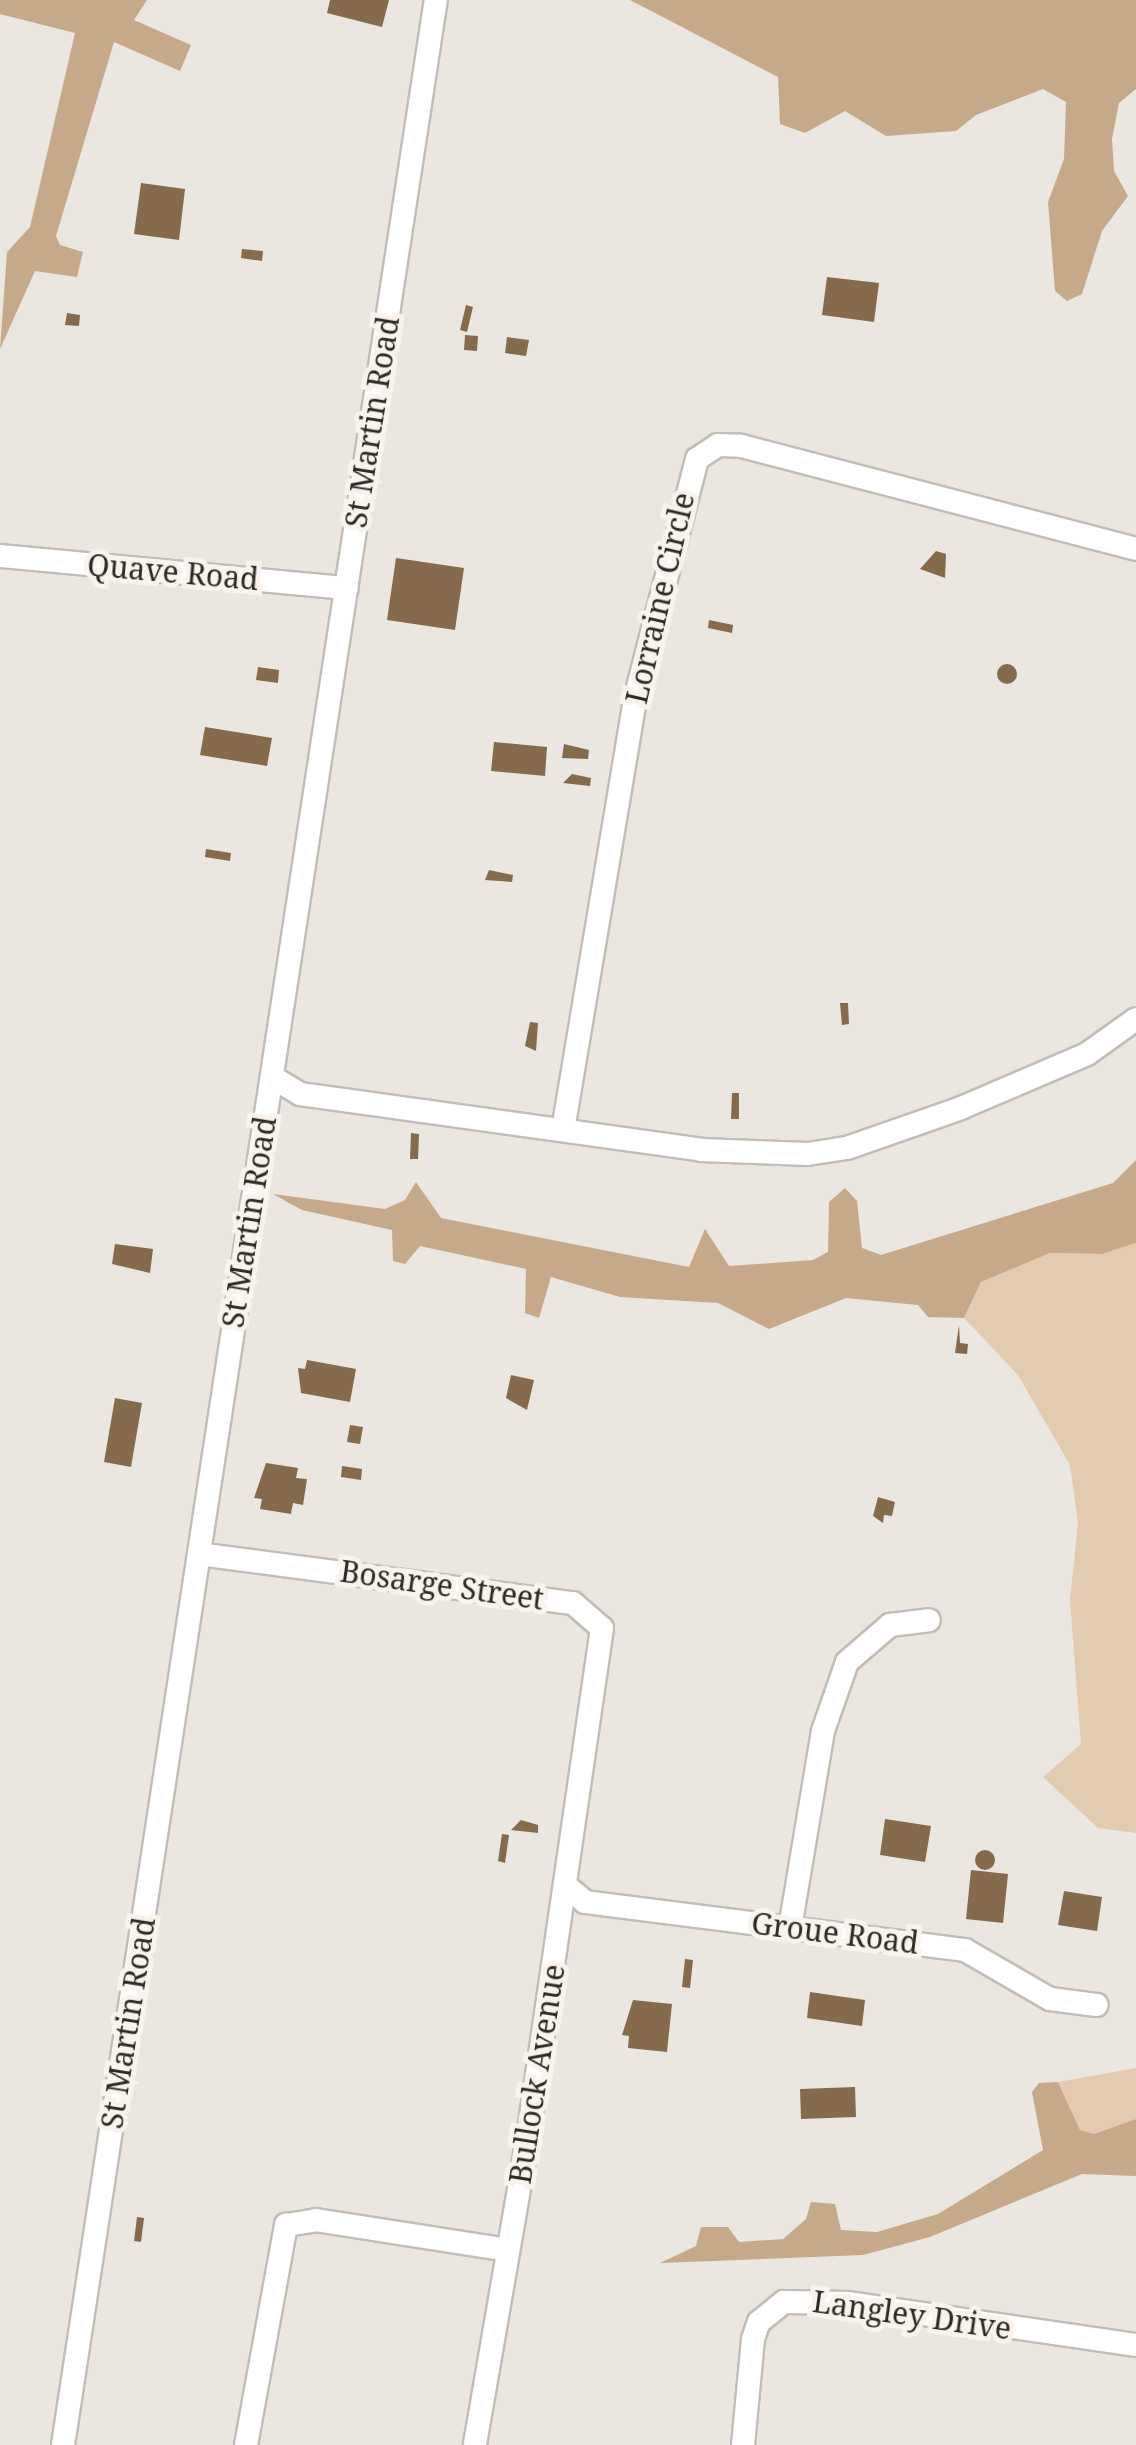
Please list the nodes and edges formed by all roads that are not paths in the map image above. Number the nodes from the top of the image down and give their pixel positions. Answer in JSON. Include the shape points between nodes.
{"nodes":[{"id":1,"x":436,"y":0,"type":"edge"},
{"id":2,"x":1136,"y":549,"type":"edge"},
{"id":3,"x":0,"y":556,"type":"edge"},
{"id":4,"x":346,"y":588,"type":"junction"},
{"id":5,"x":1136,"y":1019,"type":"edge"},
{"id":6,"x":272,"y":1077,"type":"junction"},
{"id":7,"x":564,"y":1130,"type":"junction"},
{"id":8,"x":199,"y":1554,"type":"junction"},
{"id":9,"x":929,"y":1620,"type":"dead end"},
{"id":10,"x":595,"y":1702,"type":"joint"},
{"id":11,"x":565,"y":1885,"type":"junction"},
{"id":12,"x":790,"y":1928,"type":"junction"},
{"id":13,"x":1098,"y":2006,"type":"dead end"},
{"id":14,"x":508,"y":2250,"type":"junction"},
{"id":15,"x":1136,"y":2345,"type":"edge"},
{"id":16,"x":63,"y":2445,"type":"edge"},
{"id":17,"x":246,"y":2445,"type":"edge"},
{"id":18,"x":475,"y":2445,"type":"edge"},
{"id":19,"x":743,"y":2445,"type":"edge"}],
"edges":[{"from":1,"to":4,"type":"street","name":"St Martin Road"},
{"from":2,"to":7,"type":"street","name":"Lorraine Circle","via":[[740,446],[718,445],[698,459],[636,695]]},
{"from":3,"to":4,"type":"street","name":"Quave Road"},
{"from":4,"to":6,"type":"street","name":"St Martin Road"},
{"from":5,"to":7,"type":"street","via":[[1087,1054],[848,1148],[761,1155]]},
{"from":6,"to":7,"type":"street","via":[[300,1094]]},
{"from":6,"to":8,"type":"street","name":"St Martin Road"},
{"from":8,"to":10,"type":"street","name":"Bosarge Street","via":[[573,1603],[602,1628]]},
{"from":8,"to":16,"type":"street","name":"St Martin Road"},
{"from":9,"to":12,"type":"street","via":[[890,1625],[847,1662],[822,1732]]},
{"from":10,"to":11,"type":"street","name":"Bullock Avenue"},
{"from":11,"to":12,"type":"street","name":"Groue Road","via":[[585,1902]]},
{"from":11,"to":14,"type":"street","name":"Bullock Avenue"},
{"from":12,"to":13,"type":"street","name":"Groue Road","via":[[965,1950],[1050,1999]]},
{"from":14,"to":17,"type":"street","via":[[316,2220],[286,2225]]},
{"from":14,"to":18,"type":"street","name":"Bullock Avenue"},
{"from":15,"to":19,"type":"street","name":"Langley Drive","via":[[848,2303],[784,2302],[759,2322],[753,2339]]}]}
